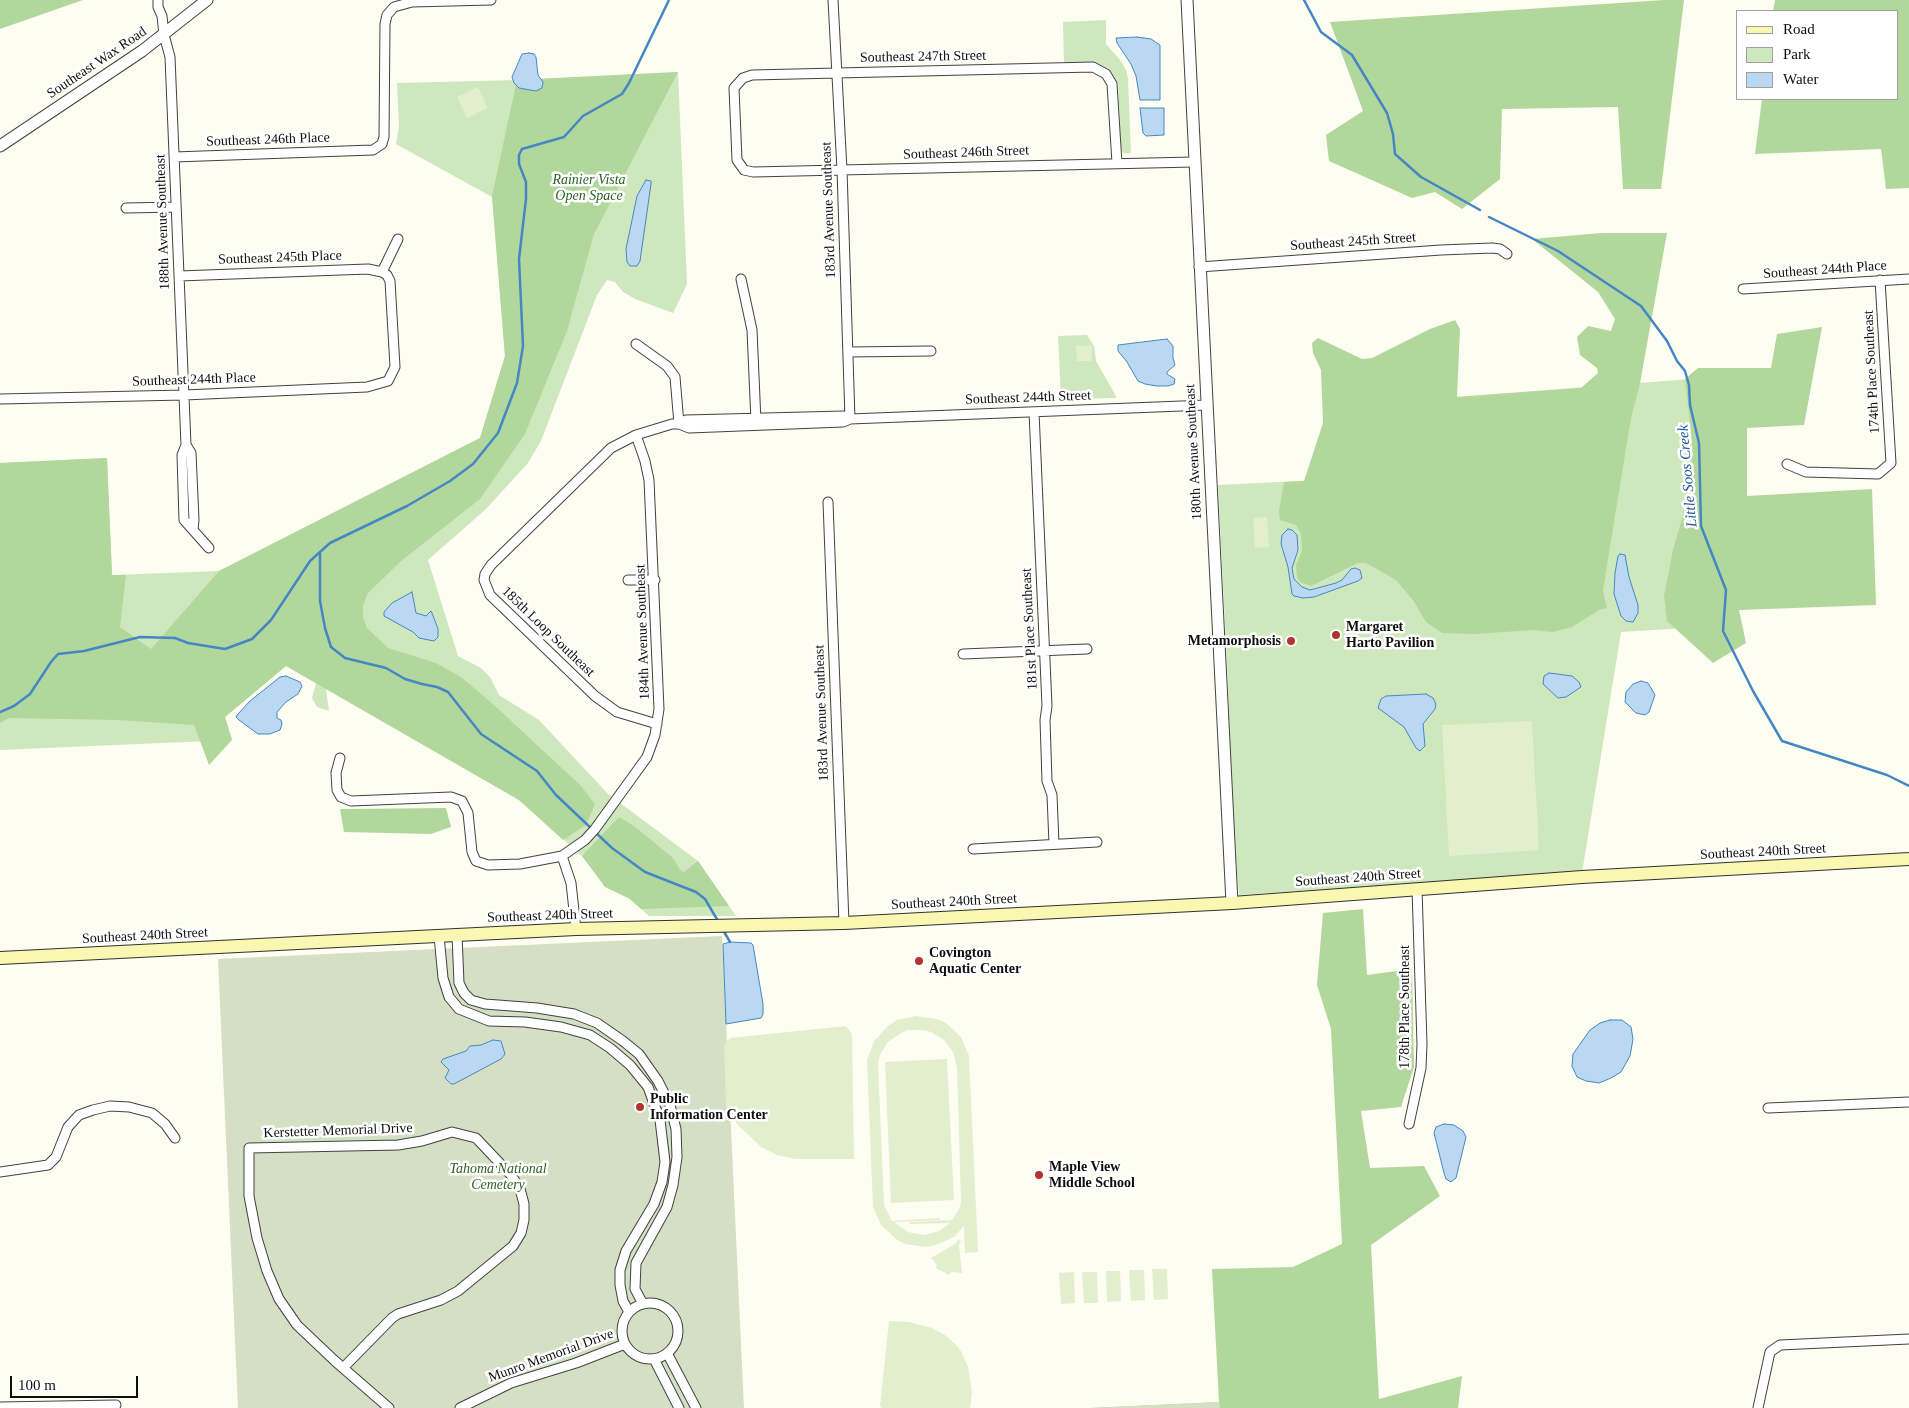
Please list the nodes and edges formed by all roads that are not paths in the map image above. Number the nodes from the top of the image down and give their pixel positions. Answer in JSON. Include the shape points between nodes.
{"nodes":[{"id":1,"x":158,"y":0,"type":"edge"},
{"id":2,"x":207,"y":0,"type":"edge"},
{"id":3,"x":491,"y":0,"type":"edge"},
{"id":4,"x":833,"y":0,"type":"edge"},
{"id":5,"x":1187,"y":0,"type":"edge"},
{"id":6,"x":164,"y":35,"type":"junction"},
{"id":7,"x":837,"y":73,"type":"junction"},
{"id":8,"x":0,"y":146,"type":"edge"},
{"id":9,"x":174,"y":157,"type":"junction"},
{"id":10,"x":1194,"y":162,"type":"junction"},
{"id":11,"x":1117,"y":163,"type":"junction"},
{"id":12,"x":741,"y":166,"type":"joint"},
{"id":13,"x":842,"y":170,"type":"junction"},
{"id":14,"x":176,"y":207,"type":"junction"},
{"id":15,"x":126,"y":208,"type":"dead end"},
{"id":16,"x":398,"y":240,"type":"dead end"},
{"id":17,"x":1507,"y":254,"type":"dead end"},
{"id":18,"x":1199,"y":267,"type":"junction"},
{"id":19,"x":382,"y":272,"type":"junction"},
{"id":20,"x":179,"y":276,"type":"junction"},
{"id":21,"x":1909,"y":278,"type":"edge"},
{"id":22,"x":741,"y":279,"type":"dead end"},
{"id":23,"x":1880,"y":280,"type":"junction"},
{"id":24,"x":1743,"y":289,"type":"dead end"},
{"id":25,"x":636,"y":344,"type":"dead end"},
{"id":26,"x":931,"y":351,"type":"dead end"},
{"id":27,"x":848,"y":352,"type":"junction"},
{"id":28,"x":184,"y":395,"type":"junction"},
{"id":29,"x":0,"y":399,"type":"edge"},
{"id":30,"x":1207,"y":405,"type":"junction"},
{"id":31,"x":1034,"y":412,"type":"junction"},
{"id":32,"x":850,"y":419,"type":"junction"},
{"id":33,"x":756,"y":422,"type":"junction"},
{"id":34,"x":679,"y":424,"type":"junction"},
{"id":35,"x":636,"y":435,"type":"junction"},
{"id":36,"x":1787,"y":464,"type":"dead end"},
{"id":37,"x":828,"y":502,"type":"dead end"},
{"id":38,"x":209,"y":548,"type":"dead end"},
{"id":39,"x":628,"y":580,"type":"dead end"},
{"id":40,"x":654,"y":580,"type":"junction"},
{"id":41,"x":1087,"y":649,"type":"dead end"},
{"id":42,"x":1044,"y":651,"type":"junction"},
{"id":43,"x":963,"y":654,"type":"dead end"},
{"id":44,"x":657,"y":724,"type":"junction"},
{"id":45,"x":340,"y":758,"type":"dead end"},
{"id":46,"x":1097,"y":842,"type":"dead end"},
{"id":47,"x":1054,"y":844,"type":"junction"},
{"id":48,"x":973,"y":849,"type":"dead end"},
{"id":49,"x":562,"y":856,"type":"junction"},
{"id":50,"x":1909,"y":859,"type":"edge"},
{"id":51,"x":1417,"y":888,"type":"junction"},
{"id":52,"x":1232,"y":903,"type":"junction"},
{"id":53,"x":844,"y":923,"type":"junction"},
{"id":54,"x":576,"y":929,"type":"junction"},
{"id":55,"x":457,"y":935,"type":"junction"},
{"id":56,"x":439,"y":936,"type":"junction"},
{"id":57,"x":0,"y":958,"type":"edge"},
{"id":58,"x":442,"y":967,"type":"junction"},
{"id":59,"x":458,"y":967,"type":"junction"},
{"id":60,"x":525,"y":1008,"type":"junction"},
{"id":61,"x":525,"y":1022,"type":"junction"},
{"id":62,"x":1909,"y":1102,"type":"edge"},
{"id":63,"x":1768,"y":1108,"type":"dead end"},
{"id":64,"x":1409,"y":1124,"type":"dead end"},
{"id":65,"x":175,"y":1138,"type":"dead end"},
{"id":66,"x":0,"y":1172,"type":"edge"},
{"id":67,"x":643,"y":1304,"type":"junction"},
{"id":68,"x":629,"y":1312,"type":"junction"},
{"id":69,"x":1909,"y":1339,"type":"edge"},
{"id":70,"x":624,"y":1344,"type":"junction"},
{"id":71,"x":667,"y":1353,"type":"junction"},
{"id":72,"x":654,"y":1359,"type":"junction"},
{"id":73,"x":343,"y":1368,"type":"junction"},
{"id":74,"x":116,"y":1405,"type":"dead end"},
{"id":75,"x":0,"y":1407,"type":"edge"},
{"id":76,"x":389,"y":1408,"type":"edge"},
{"id":77,"x":460,"y":1408,"type":"edge"},
{"id":78,"x":679,"y":1408,"type":"edge"},
{"id":79,"x":696,"y":1408,"type":"edge"},
{"id":80,"x":1758,"y":1408,"type":"edge"}],
"edges":[{"from":1,"to":6,"type":"street","name":"188th Avenue Southeast"},
{"from":2,"to":6,"type":"street","name":"Southeast Wax Road"},
{"from":3,"to":9,"type":"street","name":"Southeast 246th Place","via":[[412,2],[394,7],[386,15],[384,137],[382,144],[373,150]]},
{"from":4,"to":7,"type":"street","name":"183rd Avenue Southeast"},
{"from":5,"to":10,"type":"street","name":"180th Avenue Southeast"},
{"from":6,"to":8,"type":"street","name":"Southeast Wax Road"},
{"from":6,"to":9,"type":"street","name":"188th Avenue Southeast","via":[[170,57]]},
{"from":7,"to":11,"type":"street","name":"Southeast 247th Street","via":[[1100,69],[1112,84]]},
{"from":7,"to":12,"type":"street","name":"Southeast 247th Street","via":[[752,76],[739,81],[734,88],[737,160]]},
{"from":7,"to":13,"type":"street","name":"183rd Avenue Southeast"},
{"from":9,"to":14,"type":"street","name":"188th Avenue Southeast"},
{"from":10,"to":11,"type":"street","name":"Southeast 246th Street"},
{"from":10,"to":18,"type":"street","name":"180th Avenue Southeast"},
{"from":11,"to":13,"type":"street","name":"Southeast 246th Street"},
{"from":12,"to":13,"type":"street","name":"Southeast 246th Street","via":[[753,172]]},
{"from":13,"to":27,"type":"street","name":"183rd Avenue Southeast"},
{"from":14,"to":15,"type":"street"},
{"from":14,"to":20,"type":"street","name":"188th Avenue Southeast"},
{"from":16,"to":19,"type":"street"},
{"from":17,"to":18,"type":"street","name":"Southeast 245th Street","via":[[1492,248],[1466,249]]},
{"from":18,"to":30,"type":"street","name":"180th Avenue Southeast"},
{"from":19,"to":20,"type":"street","name":"Southeast 245th Place","via":[[368,269]]},
{"from":19,"to":28,"type":"street","name":"Southeast 244th Place","via":[[390,281],[395,367],[388,381],[367,387]]},
{"from":20,"to":28,"type":"street","name":"188th Avenue Southeast"},
{"from":21,"to":23,"type":"street","name":"Southeast 244th Place"},
{"from":22,"to":33,"type":"street","via":[[752,330]]},
{"from":23,"to":24,"type":"street","name":"Southeast 244th Place"},
{"from":23,"to":36,"type":"street","name":"174th Place Southeast","via":[[1891,463],[1878,474],[1806,472]]},
{"from":25,"to":34,"type":"street","via":[[667,366],[675,377]]},
{"from":26,"to":27,"type":"street"},
{"from":27,"to":32,"type":"street","name":"183rd Avenue Southeast"},
{"from":28,"to":29,"type":"street","name":"Southeast 244th Place"},
{"from":28,"to":38,"type":"street","name":"188th Avenue Southeast","via":[[186,445],[191,454],[192,530]]},
{"from":30,"to":31,"type":"street","name":"Southeast 244th Street"},
{"from":30,"to":52,"type":"street","name":"180th Avenue Southeast"},
{"from":31,"to":32,"type":"street","name":"Southeast 244th Street"},
{"from":31,"to":42,"type":"street","name":"181st Place Southeast"},
{"from":32,"to":33,"type":"street","name":"Southeast 244th Street","via":[[843,422]]},
{"from":33,"to":34,"type":"street","name":"Southeast 244th Street","via":[[689,428]]},
{"from":34,"to":35,"type":"street","name":"Southeast 244th Street"},
{"from":35,"to":40,"type":"street","name":"184th Avenue Southeast","via":[[649,480]]},
{"from":35,"to":44,"type":"street","name":"185th Loop Southeast","via":[[611,448],[491,565],[484,580],[490,595],[595,696],[617,712]]},
{"from":37,"to":53,"type":"street","name":"183rd Avenue Southeast"},
{"from":39,"to":40,"type":"street"},
{"from":40,"to":44,"type":"street","name":"184th Avenue Southeast","via":[[660,696]]},
{"from":41,"to":42,"type":"street"},
{"from":42,"to":43,"type":"street"},
{"from":42,"to":47,"type":"street","name":"181st Place Southeast","via":[[1048,706],[1045,720],[1047,780],[1052,795]]},
{"from":44,"to":49,"type":"street","name":"184th Avenue Southeast","via":[[640,769],[595,829]]},
{"from":45,"to":49,"type":"street","via":[[336,773],[341,797],[351,800],[451,797],[462,801],[468,813],[472,852],[476,860],[488,865],[520,864]]},
{"from":46,"to":47,"type":"street"},
{"from":47,"to":48,"type":"street"},
{"from":49,"to":54,"type":"street","via":[[571,884]]},
{"from":50,"to":51,"type":"main road","name":"Southeast 240th Street"},
{"from":51,"to":52,"type":"main road","name":"Southeast 240th Street"},
{"from":51,"to":64,"type":"street","name":"178th Place Southeast","via":[[1422,1044],[1421,1068]]},
{"from":52,"to":53,"type":"main road","name":"Southeast 240th Street"},
{"from":53,"to":54,"type":"main road","name":"Southeast 240th Street"},
{"from":54,"to":55,"type":"main road","name":"Southeast 240th Street"},
{"from":55,"to":56,"type":"main road","name":"Southeast 240th Street"},
{"from":55,"to":59,"type":"street"},
{"from":56,"to":57,"type":"main road","name":"Southeast 240th Street"},
{"from":56,"to":58,"type":"street"},
{"from":58,"to":59,"type":"street"},
{"from":58,"to":61,"type":"street","via":[[449,998],[459,1009],[489,1021]]},
{"from":59,"to":60,"type":"street","via":[[459,983],[471,1000]]},
{"from":60,"to":61,"type":"street"},
{"from":60,"to":67,"type":"street","via":[[574,1014],[623,1041],[639,1054],[670,1105],[678,1157],[667,1207],[636,1263],[635,1289]]},
{"from":61,"to":68,"type":"street","via":[[561,1027],[590,1036],[610,1048],[630,1065],[648,1087],[653,1099],[660,1120],[664,1162],[662,1182],[654,1204],[626,1251],[620,1270],[623,1301]]},
{"from":62,"to":63,"type":"street"},
{"from":65,"to":66,"type":"street","via":[[152,1113],[110,1106],[79,1115],[68,1127],[56,1157],[48,1165]]},
{"from":67,"to":68,"type":"street"},
{"from":67,"to":71,"type":"street","via":[[665,1308],[675,1319],[678,1334]]},
{"from":68,"to":70,"type":"street","via":[[622,1327]]},
{"from":69,"to":80,"type":"street","via":[[1780,1345],[1770,1352]]},
{"from":70,"to":72,"type":"street","via":[[639,1357]]},
{"from":70,"to":77,"type":"street","name":"Munro Memorial Drive","via":[[576,1364],[511,1383]]},
{"from":71,"to":72,"type":"street"},
{"from":71,"to":79,"type":"street"},
{"from":72,"to":78,"type":"street"},
{"from":73,"to":73,"type":"street","name":"Kerstetter Memorial Drive","via":[[298,1325],[280,1299],[267,1271],[249,1196],[249,1148],[398,1145],[452,1132],[476,1138],[511,1175],[520,1190],[524,1204],[521,1233],[513,1246],[458,1291],[392,1318]]},
{"from":73,"to":76,"type":"street"},
{"from":74,"to":75,"type":"street"}]}
